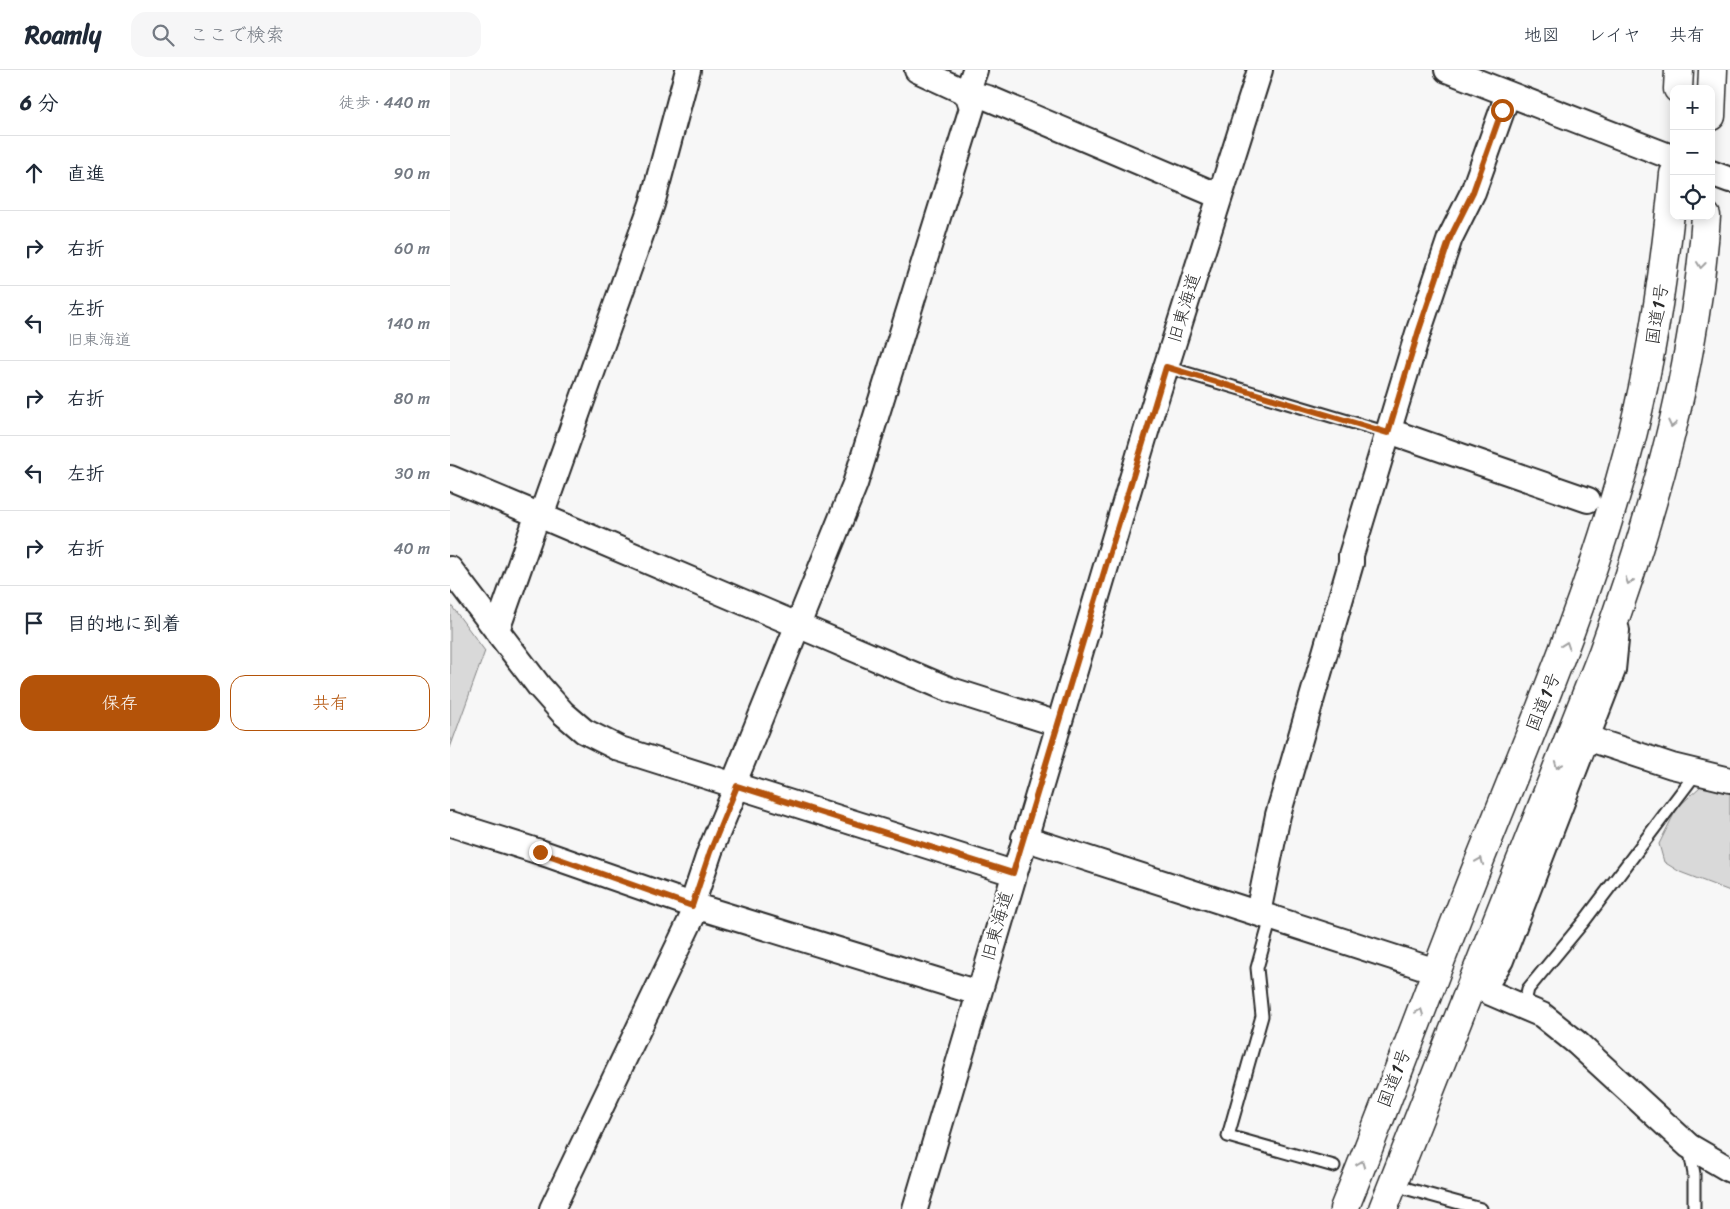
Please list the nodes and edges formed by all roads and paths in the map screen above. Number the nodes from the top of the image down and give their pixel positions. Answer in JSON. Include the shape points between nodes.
{"nodes":[{"id":1,"x":688,"y":70,"type":"edge"},
{"id":2,"x":917,"y":70,"type":"edge"},
{"id":3,"x":975,"y":70,"type":"edge"},
{"id":4,"x":1260,"y":70,"type":"edge"},
{"id":5,"x":1447,"y":70,"type":"edge"},
{"id":6,"x":1679,"y":70,"type":"edge"},
{"id":7,"x":1713,"y":70,"type":"edge"},
{"id":8,"x":1678,"y":85,"type":"edge"},
{"id":9,"x":1712,"y":85,"type":"edge"},
{"id":10,"x":967,"y":93,"type":"junction"},
{"id":11,"x":1508,"y":94,"type":"junction"},
{"id":12,"x":1670,"y":156,"type":"edge"},
{"id":13,"x":1715,"y":174,"type":"edge"},
{"id":14,"x":1674,"y":175,"type":"edge"},
{"id":15,"x":1730,"y":180,"type":"edge"},
{"id":16,"x":1219,"y":196,"type":"junction"},
{"id":17,"x":1706,"y":220,"type":"edge"},
{"id":18,"x":1166,"y":367,"type":"junction"},
{"id":19,"x":1389,"y":432,"type":"junction"},
{"id":20,"x":450,"y":478,"type":"edge"},
{"id":21,"x":1588,"y":500,"type":"dead end"},
{"id":22,"x":539,"y":515,"type":"junction"},
{"id":23,"x":450,"y":569,"type":"edge"},
{"id":24,"x":1620,"y":606,"type":"junction"},
{"id":25,"x":797,"y":626,"type":"junction"},
{"id":26,"x":497,"y":630,"type":"junction"},
{"id":27,"x":1058,"y":724,"type":"junction"},
{"id":28,"x":1587,"y":738,"type":"junction"},
{"id":29,"x":1696,"y":773,"type":"junction"},
{"id":30,"x":1730,"y":780,"type":"edge"},
{"id":31,"x":735,"y":786,"type":"junction"},
{"id":32,"x":450,"y":824,"type":"edge"},
{"id":33,"x":1024,"y":838,"type":"junction"},
{"id":34,"x":1013,"y":873,"type":"junction"},
{"id":35,"x":694,"y":906,"type":"junction"},
{"id":36,"x":1264,"y":915,"type":"junction"},
{"id":37,"x":1436,"y":971,"type":"junction"},
{"id":38,"x":1477,"y":987,"type":"junction"},
{"id":39,"x":978,"y":993,"type":"junction"},
{"id":40,"x":1524,"y":1006,"type":"junction"},
{"id":41,"x":1689,"y":1146,"type":"junction"},
{"id":42,"x":1334,"y":1166,"type":"dead end"},
{"id":43,"x":1730,"y":1170,"type":"edge"},
{"id":44,"x":1408,"y":1188,"type":"dead end"},
{"id":45,"x":552,"y":1209,"type":"edge"},
{"id":46,"x":915,"y":1209,"type":"edge"},
{"id":47,"x":1344,"y":1209,"type":"edge"},
{"id":48,"x":1383,"y":1209,"type":"edge"},
{"id":49,"x":1481,"y":1209,"type":"edge"},
{"id":50,"x":1694,"y":1209,"type":"edge"}],
"edges":[{"from":1,"to":22,"type":"street","via":[[646,221]]},
{"from":2,"to":10,"type":"street"},
{"from":3,"to":10,"type":"street"},
{"from":4,"to":16,"type":"street","name":"旧東海道"},
{"from":5,"to":11,"type":"street"},
{"from":6,"to":8,"type":"highway"},
{"from":7,"to":9,"type":"highway"},
{"from":10,"to":16,"type":"street","via":[[988,98]]},
{"from":10,"to":25,"type":"street","via":[[972,108],[855,484]]},
{"from":11,"to":12,"type":"street"},
{"from":11,"to":19,"type":"street","via":[[1473,192],[1450,238]]},
{"from":13,"to":15,"type":"street"},
{"from":37,"to":14,"type":"highway","name":"国道1号","one_way":true,"via":[[1564,651],[1627,455],[1648,364],[1666,257]]},
{"from":16,"to":18,"type":"street","name":"旧東海道"},
{"from":17,"to":24,"type":"highway","name":"国道1号","one_way":true,"via":[[1696,303],[1682,381],[1640,547]]},
{"from":18,"to":19,"type":"lane"},
{"from":18,"to":27,"type":"street","name":"旧東海道"},
{"from":19,"to":21,"type":"street"},
{"from":19,"to":36,"type":"street","via":[[1378,460],[1351,555],[1349,573],[1278,815]]},
{"from":20,"to":22,"type":"street"},
{"from":22,"to":25,"type":"street"},
{"from":22,"to":26,"type":"street"},
{"from":23,"to":26,"type":"street"},
{"from":24,"to":28,"type":"street","via":[[1613,670]]},
{"from":24,"to":38,"type":"highway","name":"国道1号","one_way":true},
{"from":25,"to":27,"type":"street","via":[[948,689]]},
{"from":25,"to":31,"type":"street"},
{"from":26,"to":31,"type":"street","via":[[563,714],[584,731],[620,749]]},
{"from":27,"to":33,"type":"street","name":"旧東海道"},
{"from":28,"to":29,"type":"street"},
{"from":28,"to":38,"type":"street","via":[[1501,960]]},
{"from":29,"to":30,"type":"street"},
{"from":29,"to":40,"type":"lane","via":[[1585,920],[1528,989]]},
{"from":31,"to":34,"type":"street"},
{"from":31,"to":35,"type":"street"},
{"from":32,"to":35,"type":"street"},
{"from":33,"to":34,"type":"street","name":"旧東海道"},
{"from":33,"to":36,"type":"street"},
{"from":34,"to":39,"type":"street","name":"旧東海道"},
{"from":35,"to":39,"type":"street"},
{"from":35,"to":45,"type":"street"},
{"from":36,"to":37,"type":"street"},
{"from":36,"to":42,"type":"lane","via":[[1257,968],[1262,1016],[1228,1136]]},
{"from":47,"to":37,"type":"highway","name":"国道1号","one_way":true},
{"from":38,"to":40,"type":"street"},
{"from":38,"to":48,"type":"highway","name":"国道1号"},
{"from":39,"to":46,"type":"street","name":"旧東海道"},
{"from":40,"to":41,"type":"street","via":[[1542,1015],[1577,1043]]},
{"from":41,"to":43,"type":"street"},
{"from":41,"to":50,"type":"lane","via":[[1694,1174]]},
{"from":44,"to":49,"type":"lane"}]}
